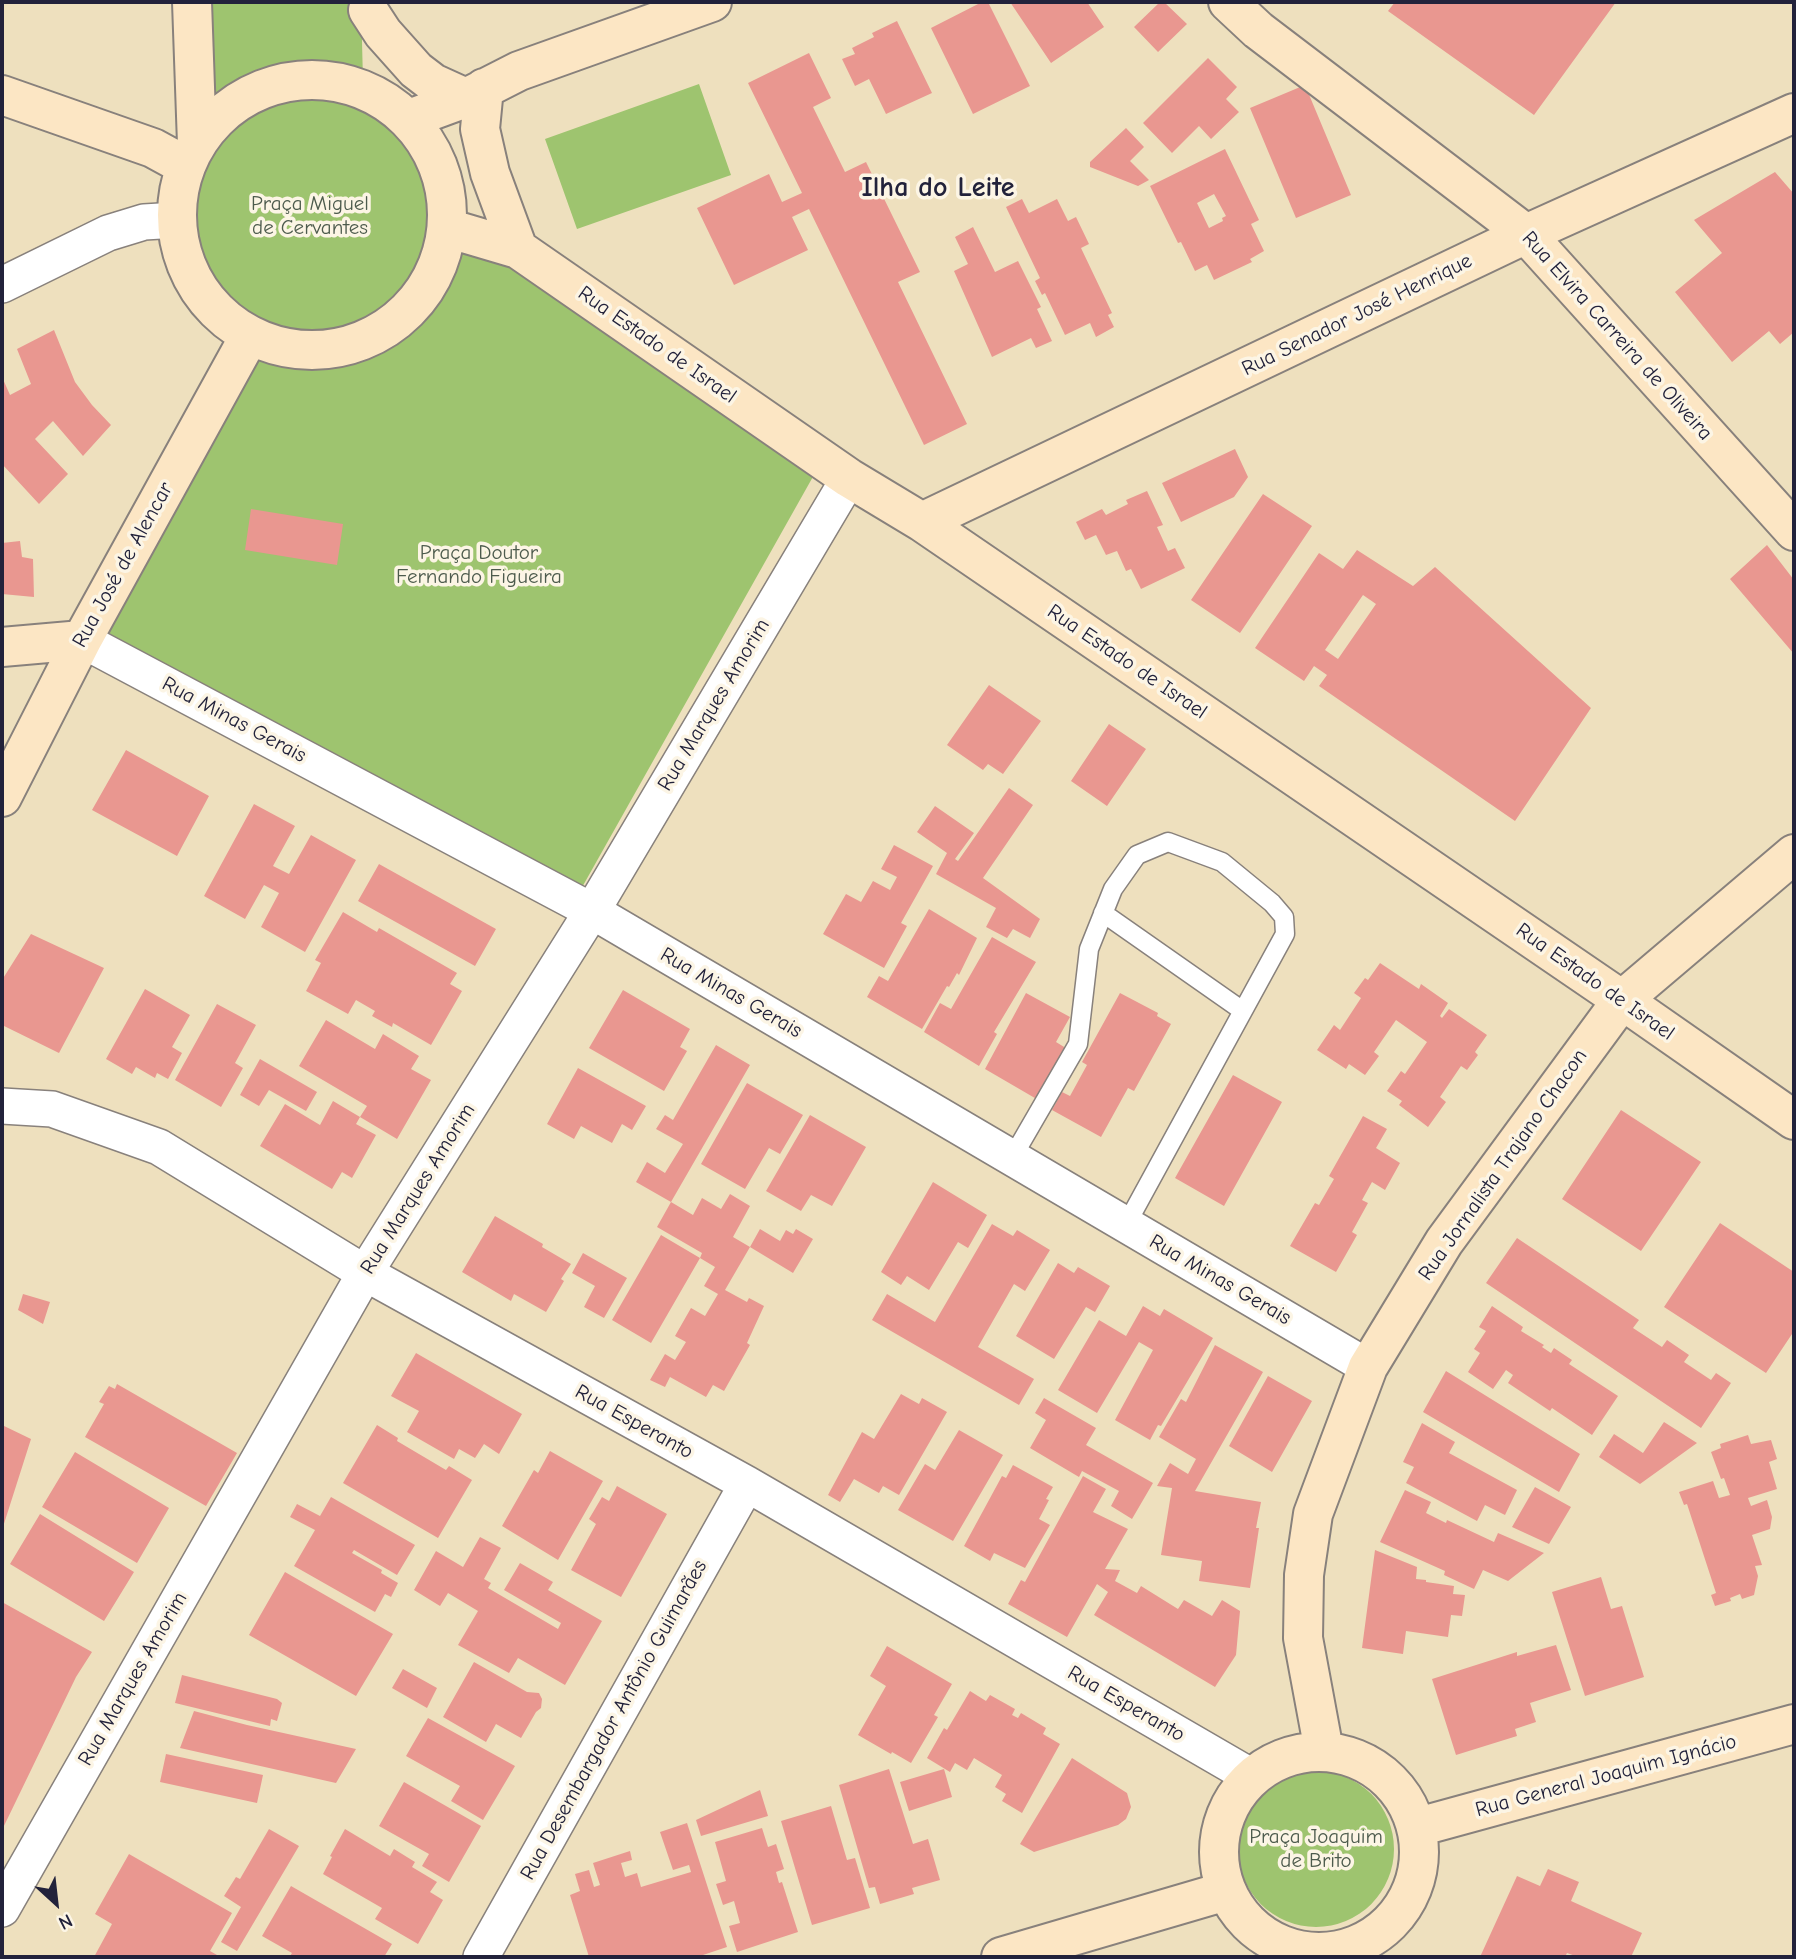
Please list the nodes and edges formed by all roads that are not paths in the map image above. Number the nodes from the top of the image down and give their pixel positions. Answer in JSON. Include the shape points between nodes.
{"nodes":[{"id":1,"x":192,"y":2,"type":"edge"},
{"id":2,"x":712,"y":2,"type":"edge"},
{"id":3,"x":1228,"y":2,"type":"edge"},
{"id":4,"x":368,"y":6,"type":"edge"},
{"id":5,"x":370,"y":92,"type":"junction"},
{"id":6,"x":475,"y":93,"type":"junction"},
{"id":7,"x":2,"y":95,"type":"edge"},
{"id":8,"x":1794,"y":114,"type":"edge"},
{"id":9,"x":409,"y":120,"type":"junction"},
{"id":10,"x":192,"y":155,"type":"junction"},
{"id":11,"x":177,"y":220,"type":"junction"},
{"id":12,"x":447,"y":228,"type":"junction"},
{"id":13,"x":1526,"y":234,"type":"junction"},
{"id":14,"x":518,"y":249,"type":"junction"},
{"id":15,"x":2,"y":285,"type":"edge"},
{"id":16,"x":250,"y":335,"type":"junction"},
{"id":17,"x":849,"y":478,"type":"junction"},
{"id":18,"x":922,"y":523,"type":"junction"},
{"id":19,"x":1794,"y":531,"type":"edge"},
{"id":20,"x":82,"y":640,"type":"junction"},
{"id":21,"x":2,"y":646,"type":"edge"},
{"id":22,"x":2,"y":797,"type":"edge"},
{"id":23,"x":1794,"y":854,"type":"edge"},
{"id":24,"x":592,"y":911,"type":"junction"},
{"id":25,"x":1103,"y":913,"type":"junction"},
{"id":26,"x":1622,"y":1000,"type":"junction"},
{"id":27,"x":1243,"y":1011,"type":"junction"},
{"id":28,"x":2,"y":1106,"type":"edge"},
{"id":29,"x":1794,"y":1120,"type":"edge"},
{"id":30,"x":1012,"y":1158,"type":"junction"},
{"id":31,"x":1126,"y":1225,"type":"junction"},
{"id":32,"x":366,"y":1273,"type":"junction"},
{"id":33,"x":1368,"y":1367,"type":"junction"},
{"id":34,"x":747,"y":1484,"type":"junction"},
{"id":35,"x":1794,"y":1724,"type":"edge"},
{"id":36,"x":1324,"y":1751,"type":"junction"},
{"id":37,"x":1252,"y":1777,"type":"junction"},
{"id":38,"x":1418,"y":1828,"type":"junction"},
{"id":39,"x":1226,"y":1891,"type":"junction"},
{"id":40,"x":2,"y":1909,"type":"edge"},
{"id":41,"x":1280,"y":1952,"type":"edge"},
{"id":42,"x":481,"y":1957,"type":"edge"},
{"id":43,"x":1001,"y":1957,"type":"edge"}],
"edges":[{"from":1,"to":10,"type":"street"},
{"from":2,"to":6,"type":"street","via":[[519,71]]},
{"from":3,"to":13,"type":"street","name":"Rua Elvira Carreira de Oliveira","via":[[1258,30]]},
{"from":4,"to":5,"type":"street"},
{"from":4,"to":6,"type":"street","via":[[383,33],[433,83]]},
{"from":5,"to":9,"type":"street"},
{"from":5,"to":10,"type":"street","via":[[339,82],[306,80],[274,85],[217,119]]},
{"from":6,"to":9,"type":"street"},
{"from":6,"to":14,"type":"street","via":[[490,173]]},
{"from":7,"to":10,"type":"street","via":[[153,149]]},
{"from":8,"to":13,"type":"street","name":"Rua Senador José Henrique"},
{"from":9,"to":12,"type":"street","via":[[428,142],[441,169]]},
{"from":10,"to":11,"type":"street","via":[[179,192]]},
{"from":11,"to":15,"type":"street","via":[[145,222],[108,233]]},
{"from":11,"to":16,"type":"street","via":[[183,255],[197,287],[220,315]]},
{"from":12,"to":14,"type":"street","name":"Rua Estado de Israel"},
{"from":12,"to":16,"type":"street","via":[[439,264],[420,297],[393,323],[359,342],[323,349],[285,348]]},
{"from":13,"to":18,"type":"street","name":"Rua Senador José Henrique"},
{"from":13,"to":19,"type":"street","name":"Rua Elvira Carreira de Oliveira"},
{"from":14,"to":17,"type":"street","name":"Rua Estado de Israel"},
{"from":16,"to":20,"type":"street","name":"Rua José de Alencar"},
{"from":17,"to":18,"type":"street","name":"Rua Estado de Israel"},
{"from":17,"to":24,"type":"street","name":"Rua Marques Amorim"},
{"from":18,"to":26,"type":"street","name":"Rua Estado de Israel"},
{"from":20,"to":21,"type":"street"},
{"from":20,"to":22,"type":"street","name":"Rua José de Alencar"},
{"from":20,"to":24,"type":"street","name":"Rua Minas Gerais"},
{"from":23,"to":26,"type":"street","name":"Rua Jornalista Trajano Chacon"},
{"from":24,"to":30,"type":"street","name":"Rua Minas Gerais"},
{"from":24,"to":32,"type":"street","name":"Rua Marques Amorim"},
{"from":25,"to":27,"type":"lane"},
{"from":25,"to":27,"type":"lane","via":[[1113,889],[1137,855],[1168,842],[1222,862],[1284,917],[1285,934]]},
{"from":25,"to":30,"type":"lane","via":[[1089,949],[1078,1044]]},
{"from":26,"to":29,"type":"street","name":"Rua Estado de Israel"},
{"from":26,"to":33,"type":"street","name":"Rua Jornalista Trajano Chacon","via":[[1444,1242]]},
{"from":27,"to":31,"type":"lane"},
{"from":28,"to":32,"type":"street","name":"Rua Esperanto","via":[[52,1109],[159,1147]]},
{"from":30,"to":31,"type":"street","name":"Rua Minas Gerais"},
{"from":31,"to":33,"type":"street","name":"Rua Minas Gerais"},
{"from":32,"to":34,"type":"street","name":"Rua Esperanto"},
{"from":32,"to":40,"type":"street","name":"Rua Marques Amorim"},
{"from":33,"to":36,"type":"street","name":"Rua Jornalista Trajano Chacon","via":[[1313,1514],[1304,1575],[1303,1638]]},
{"from":34,"to":37,"type":"street","name":"Rua Esperanto"},
{"from":34,"to":42,"type":"street","name":"Rua Desembargador Antônio Guimarães"},
{"from":35,"to":38,"type":"street","name":"Rua General Joaquim Ignácio"},
{"from":36,"to":37,"type":"street","via":[[1274,1762]]},
{"from":36,"to":38,"type":"street","via":[[1355,1758],[1383,1774],[1405,1798]]},
{"from":37,"to":39,"type":"street","via":[[1224,1818],[1219,1867]]},
{"from":38,"to":41,"type":"street","via":[[1420,1859],[1413,1889],[1389,1923],[1373,1937],[1344,1950]]},
{"from":39,"to":41,"type":"street","via":[[1239,1914]]},
{"from":39,"to":43,"type":"street"}]}
